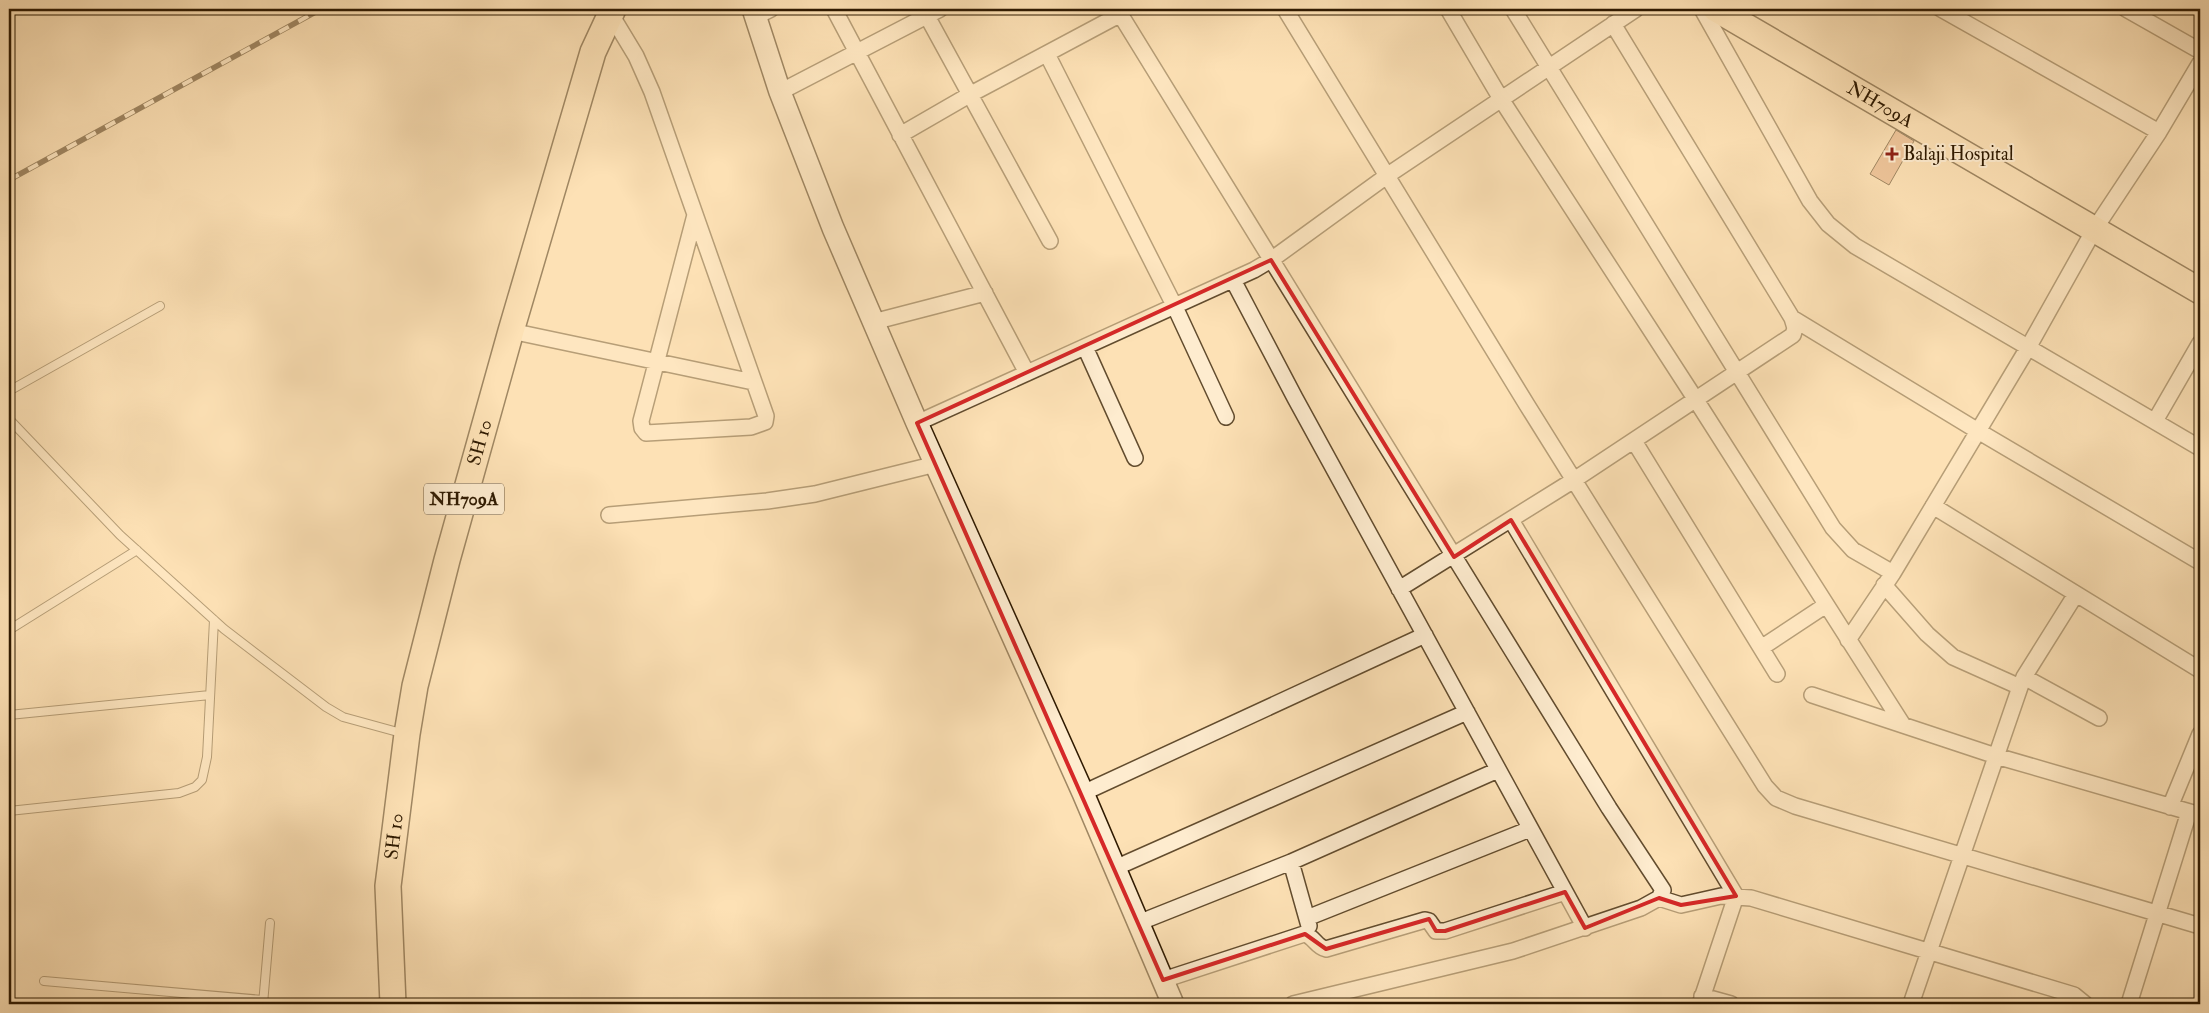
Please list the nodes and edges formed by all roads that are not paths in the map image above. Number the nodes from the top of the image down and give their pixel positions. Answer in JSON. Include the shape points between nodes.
{"nodes":[{"id":1,"x":834,"y":9,"type":"edge"},
{"id":2,"x":1286,"y":9,"type":"edge"},
{"id":3,"x":1448,"y":9,"type":"edge"},
{"id":4,"x":1513,"y":9,"type":"edge"},
{"id":5,"x":1636,"y":9,"type":"edge"},
{"id":6,"x":1702,"y":9,"type":"edge"},
{"id":7,"x":1716,"y":9,"type":"edge"},
{"id":8,"x":1941,"y":9,"type":"edge"},
{"id":9,"x":2126,"y":9,"type":"edge"},
{"id":10,"x":611,"y":11,"type":"edge"},
{"id":11,"x":760,"y":12,"type":"edge"},
{"id":12,"x":934,"y":12,"type":"edge"},
{"id":13,"x":1119,"y":12,"type":"edge"},
{"id":14,"x":1613,"y":24,"type":"junction"},
{"id":15,"x":2200,"y":51,"type":"edge"},
{"id":16,"x":856,"y":53,"type":"junction"},
{"id":17,"x":1047,"y":54,"type":"junction"},
{"id":18,"x":2200,"y":64,"type":"edge"},
{"id":19,"x":1549,"y":67,"type":"junction"},
{"id":20,"x":2196,"y":79,"type":"edge"},
{"id":21,"x":780,"y":92,"type":"junction"},
{"id":22,"x":971,"y":94,"type":"junction"},
{"id":23,"x":1501,"y":99,"type":"junction"},
{"id":24,"x":2159,"y":132,"type":"junction"},
{"id":25,"x":900,"y":135,"type":"junction"},
{"id":26,"x":1388,"y":175,"type":"junction"},
{"id":27,"x":695,"y":215,"type":"junction"},
{"id":28,"x":2094,"y":230,"type":"junction"},
{"id":29,"x":1050,"y":241,"type":"dead end"},
{"id":30,"x":1272,"y":260,"type":"junction"},
{"id":31,"x":1233,"y":280,"type":"junction"},
{"id":32,"x":2200,"y":291,"type":"edge"},
{"id":33,"x":985,"y":293,"type":"junction"},
{"id":34,"x":160,"y":306,"type":"dead end"},
{"id":35,"x":1175,"y":306,"type":"junction"},
{"id":36,"x":1792,"y":318,"type":"junction"},
{"id":37,"x":874,"y":322,"type":"junction"},
{"id":38,"x":511,"y":331,"type":"junction"},
{"id":39,"x":2200,"y":342,"type":"edge"},
{"id":40,"x":2029,"y":346,"type":"junction"},
{"id":41,"x":1085,"y":347,"type":"junction"},
{"id":42,"x":656,"y":362,"type":"junction"},
{"id":43,"x":1738,"y":372,"type":"junction"},
{"id":44,"x":1027,"y":373,"type":"junction"},
{"id":45,"x":752,"y":382,"type":"junction"},
{"id":46,"x":9,"y":391,"type":"edge"},
{"id":47,"x":1696,"y":400,"type":"junction"},
{"id":48,"x":1226,"y":417,"type":"dead end"},
{"id":49,"x":9,"y":419,"type":"edge"},
{"id":50,"x":2155,"y":421,"type":"junction"},
{"id":51,"x":917,"y":423,"type":"junction"},
{"id":52,"x":1978,"y":431,"type":"junction"},
{"id":53,"x":1634,"y":441,"type":"junction"},
{"id":54,"x":2200,"y":448,"type":"edge"},
{"id":55,"x":1135,"y":458,"type":"dead end"},
{"id":56,"x":936,"y":464,"type":"junction"},
{"id":57,"x":1574,"y":480,"type":"junction"},
{"id":58,"x":1934,"y":506,"type":"junction"},
{"id":59,"x":608,"y":516,"type":"dead end"},
{"id":60,"x":1511,"y":520,"type":"junction"},
{"id":61,"x":136,"y":550,"type":"junction"},
{"id":62,"x":1454,"y":557,"type":"junction"},
{"id":63,"x":2200,"y":562,"type":"edge"},
{"id":64,"x":1893,"y":573,"type":"junction"},
{"id":65,"x":1884,"y":586,"type":"junction"},
{"id":66,"x":1400,"y":589,"type":"junction"},
{"id":67,"x":2076,"y":594,"type":"junction"},
{"id":68,"x":1826,"y":605,"type":"junction"},
{"id":69,"x":214,"y":620,"type":"junction"},
{"id":70,"x":9,"y":630,"type":"edge"},
{"id":71,"x":1425,"y":635,"type":"junction"},
{"id":72,"x":1848,"y":640,"type":"junction"},
{"id":73,"x":1761,"y":648,"type":"junction"},
{"id":74,"x":2200,"y":670,"type":"edge"},
{"id":75,"x":1777,"y":674,"type":"dead end"},
{"id":76,"x":2022,"y":682,"type":"junction"},
{"id":77,"x":210,"y":695,"type":"junction"},
{"id":78,"x":1812,"y":695,"type":"dead end"},
{"id":79,"x":1467,"y":712,"type":"junction"},
{"id":80,"x":9,"y":715,"type":"edge"},
{"id":81,"x":2100,"y":718,"type":"dead end"},
{"id":82,"x":1902,"y":725,"type":"junction"},
{"id":83,"x":407,"y":734,"type":"junction"},
{"id":84,"x":2200,"y":734,"type":"edge"},
{"id":85,"x":1996,"y":756,"type":"junction"},
{"id":86,"x":2195,"y":758,"type":"edge"},
{"id":87,"x":1498,"y":770,"type":"junction"},
{"id":88,"x":1083,"y":793,"type":"junction"},
{"id":89,"x":2170,"y":807,"type":"junction"},
{"id":90,"x":9,"y":811,"type":"edge"},
{"id":91,"x":2194,"y":814,"type":"edge"},
{"id":92,"x":1530,"y":829,"type":"junction"},
{"id":93,"x":1962,"y":855,"type":"junction"},
{"id":94,"x":1291,"y":862,"type":"junction"},
{"id":95,"x":1115,"y":868,"type":"junction"},
{"id":96,"x":1565,"y":892,"type":"junction"},
{"id":97,"x":1736,"y":896,"type":"junction"},
{"id":98,"x":1659,"y":898,"type":"junction"},
{"id":99,"x":2157,"y":913,"type":"junction"},
{"id":100,"x":1307,"y":918,"type":"junction"},
{"id":101,"x":270,"y":923,"type":"dead end"},
{"id":102,"x":1138,"y":923,"type":"junction"},
{"id":103,"x":2200,"y":926,"type":"edge"},
{"id":104,"x":1585,"y":928,"type":"junction"},
{"id":105,"x":1312,"y":937,"type":"junction"},
{"id":106,"x":1928,"y":952,"type":"junction"},
{"id":107,"x":1162,"y":980,"type":"junction"},
{"id":108,"x":44,"y":981,"type":"dead end"},
{"id":109,"x":1701,"y":1000,"type":"edge"},
{"id":110,"x":263,"y":1002,"type":"edge"},
{"id":111,"x":393,"y":1004,"type":"edge"},
{"id":112,"x":1173,"y":1004,"type":"edge"},
{"id":113,"x":1293,"y":1004,"type":"edge"},
{"id":114,"x":1731,"y":1004,"type":"edge"},
{"id":115,"x":1911,"y":1004,"type":"edge"},
{"id":116,"x":2085,"y":1004,"type":"edge"},
{"id":117,"x":2128,"y":1004,"type":"edge"}],
"edges":[{"from":1,"to":16,"type":"street"},
{"from":2,"to":26,"type":"street"},
{"from":3,"to":23,"type":"street"},
{"from":4,"to":19,"type":"street"},
{"from":5,"to":14,"type":"street"},
{"from":6,"to":40,"type":"street","via":[[1810,201],[1828,224],[1855,246]]},
{"from":7,"to":28,"type":"highway","name":"NH709A"},
{"from":8,"to":24,"type":"street"},
{"from":9,"to":15,"type":"street"},
{"from":10,"to":27,"type":"street","via":[[652,92]]},
{"from":10,"to":38,"type":"highway","name":"SH 10","number":"NH709A","via":[[593,52]]},
{"from":11,"to":21,"type":"main road"},
{"from":12,"to":16,"type":"street"},
{"from":12,"to":22,"type":"street"},
{"from":13,"to":17,"type":"street"},
{"from":13,"to":30,"type":"street"},
{"from":14,"to":19,"type":"street"},
{"from":14,"to":36,"type":"street"},
{"from":16,"to":21,"type":"street"},
{"from":16,"to":25,"type":"street"},
{"from":17,"to":22,"type":"street"},
{"from":17,"to":35,"type":"street"},
{"from":18,"to":20,"type":"street"},
{"from":19,"to":23,"type":"street"},
{"from":19,"to":43,"type":"street"},
{"from":20,"to":24,"type":"street"},
{"from":21,"to":37,"type":"main road"},
{"from":22,"to":25,"type":"street"},
{"from":22,"to":29,"type":"street"},
{"from":23,"to":26,"type":"street"},
{"from":23,"to":47,"type":"street"},
{"from":24,"to":28,"type":"street"},
{"from":25,"to":33,"type":"street"},
{"from":26,"to":30,"type":"street"},
{"from":26,"to":57,"type":"street"},
{"from":27,"to":42,"type":"street"},
{"from":27,"to":45,"type":"street"},
{"from":28,"to":32,"type":"highway","name":"NH709A"},
{"from":28,"to":40,"type":"street"},
{"from":30,"to":31,"type":"street"},
{"from":30,"to":62,"type":"street"},
{"from":31,"to":35,"type":"street"},
{"from":31,"to":66,"type":"street"},
{"from":33,"to":37,"type":"street"},
{"from":33,"to":44,"type":"street"},
{"from":34,"to":46,"type":"lane"},
{"from":35,"to":41,"type":"street"},
{"from":35,"to":48,"type":"street"},
{"from":36,"to":43,"type":"street","via":[[1793,335]]},
{"from":36,"to":52,"type":"street"},
{"from":37,"to":51,"type":"main road"},
{"from":38,"to":42,"type":"street"},
{"from":38,"to":83,"type":"highway","name":"SH 10","number":"NH709A","via":[[447,560],[415,686]]},
{"from":39,"to":50,"type":"street"},
{"from":40,"to":50,"type":"street"},
{"from":40,"to":52,"type":"street"},
{"from":41,"to":44,"type":"street"},
{"from":41,"to":55,"type":"street"},
{"from":42,"to":45,"type":"street"},
{"from":42,"to":45,"type":"street","via":[[641,421],[646,433],[760,425],[766,416]]},
{"from":43,"to":47,"type":"street"},
{"from":43,"to":64,"type":"street","via":[[1840,537],[1853,550]]},
{"from":44,"to":51,"type":"street"},
{"from":47,"to":53,"type":"street"},
{"from":47,"to":68,"type":"street"},
{"from":49,"to":61,"type":"lane"},
{"from":50,"to":54,"type":"street"},
{"from":51,"to":56,"type":"main road"},
{"from":52,"to":58,"type":"street"},
{"from":52,"to":63,"type":"street"},
{"from":53,"to":57,"type":"street"},
{"from":53,"to":73,"type":"street"},
{"from":56,"to":59,"type":"street","via":[[815,494]]},
{"from":56,"to":88,"type":"main road"},
{"from":57,"to":60,"type":"street"},
{"from":57,"to":93,"type":"street","via":[[1765,786],[1776,798]]},
{"from":58,"to":64,"type":"street"},
{"from":58,"to":67,"type":"street"},
{"from":60,"to":62,"type":"street"},
{"from":60,"to":97,"type":"street"},
{"from":61,"to":69,"type":"lane"},
{"from":61,"to":70,"type":"lane"},
{"from":62,"to":66,"type":"street"},
{"from":62,"to":98,"type":"street","via":[[1659,883],[1663,890]]},
{"from":64,"to":65,"type":"street"},
{"from":65,"to":72,"type":"street"},
{"from":65,"to":76,"type":"street","via":[[1927,634],[1953,657]]},
{"from":66,"to":71,"type":"street"},
{"from":67,"to":74,"type":"street"},
{"from":67,"to":76,"type":"street"},
{"from":68,"to":72,"type":"street"},
{"from":68,"to":73,"type":"street"},
{"from":69,"to":77,"type":"lane"},
{"from":69,"to":83,"type":"lane","via":[[326,707],[343,717]]},
{"from":71,"to":79,"type":"street"},
{"from":71,"to":88,"type":"street"},
{"from":72,"to":82,"type":"street"},
{"from":73,"to":75,"type":"street"},
{"from":76,"to":81,"type":"street"},
{"from":76,"to":85,"type":"street"},
{"from":77,"to":80,"type":"lane"},
{"from":77,"to":90,"type":"lane","via":[[207,757],[202,780],[194,787],[179,793]]},
{"from":78,"to":82,"type":"street"},
{"from":79,"to":87,"type":"street"},
{"from":79,"to":95,"type":"street"},
{"from":82,"to":85,"type":"street"},
{"from":83,"to":111,"type":"highway","name":"SH 10","number":"NH709A","via":[[388,886]]},
{"from":84,"to":86,"type":"street"},
{"from":85,"to":89,"type":"street"},
{"from":85,"to":93,"type":"street"},
{"from":86,"to":89,"type":"street"},
{"from":87,"to":92,"type":"street"},
{"from":87,"to":94,"type":"street"},
{"from":88,"to":95,"type":"main road"},
{"from":89,"to":91,"type":"street"},
{"from":91,"to":99,"type":"street"},
{"from":92,"to":96,"type":"street"},
{"from":92,"to":100,"type":"street"},
{"from":93,"to":99,"type":"street"},
{"from":93,"to":106,"type":"street"},
{"from":94,"to":100,"type":"street"},
{"from":94,"to":102,"type":"street"},
{"from":95,"to":102,"type":"main road"},
{"from":96,"to":104,"type":"street"},
{"from":96,"to":105,"type":"street","via":[[1445,931],[1436,931],[1430,921],[1425,920],[1326,949],[1318,946]]},
{"from":97,"to":98,"type":"street","via":[[1681,905]]},
{"from":97,"to":106,"type":"street"},
{"from":97,"to":109,"type":"street"},
{"from":98,"to":104,"type":"street","via":[[1641,908]]},
{"from":99,"to":103,"type":"street"},
{"from":99,"to":117,"type":"street"},
{"from":100,"to":105,"type":"street"},
{"from":101,"to":110,"type":"lane"},
{"from":102,"to":107,"type":"main road"},
{"from":104,"to":113,"type":"street","via":[[1512,951]]},
{"from":105,"to":107,"type":"street","via":[[1304,934]]},
{"from":106,"to":115,"type":"street"},
{"from":106,"to":116,"type":"street","via":[[2074,996]]},
{"from":107,"to":112,"type":"main road"},
{"from":108,"to":110,"type":"lane"},
{"from":109,"to":114,"type":"street"}]}
